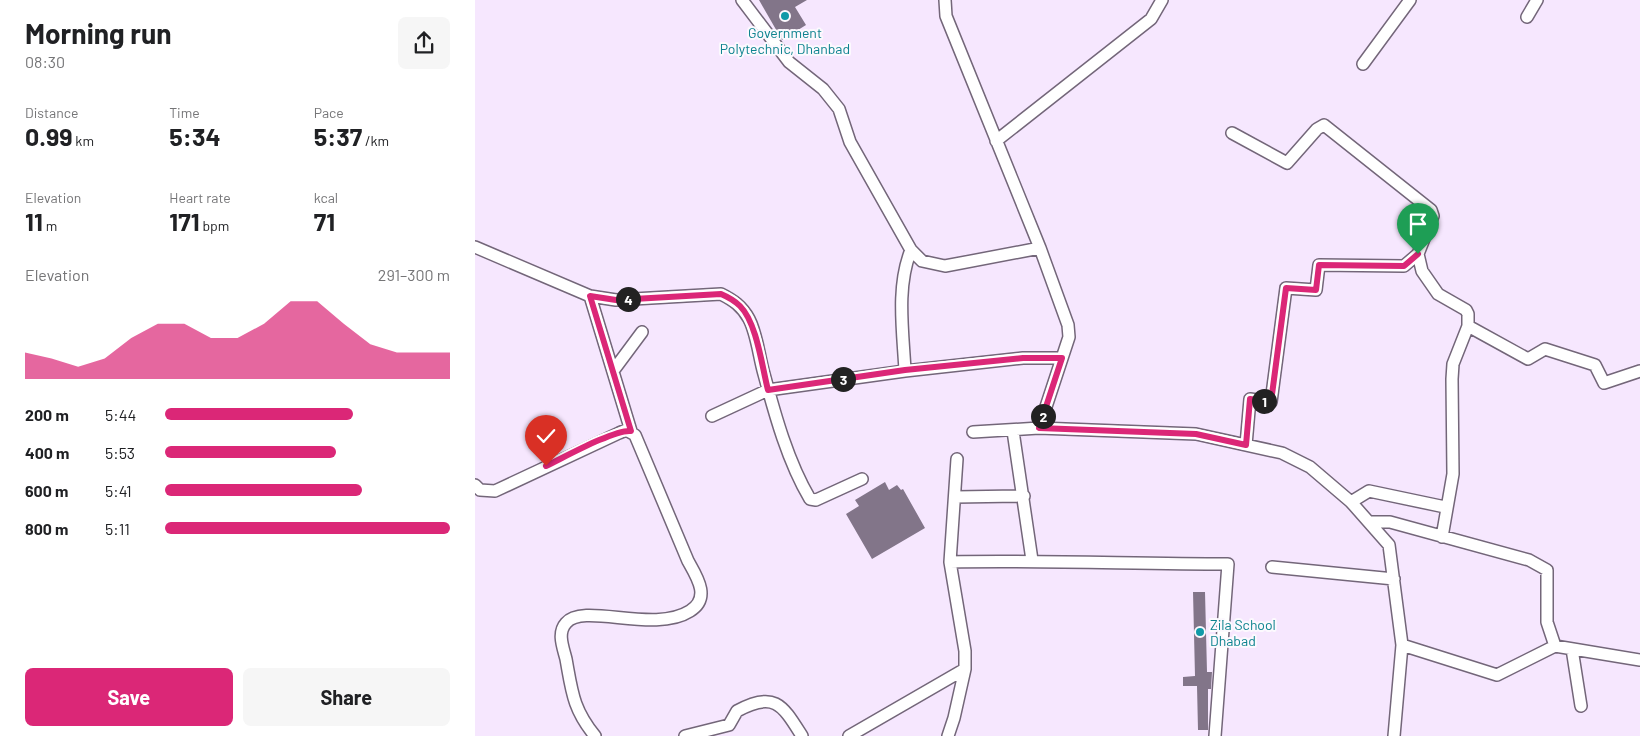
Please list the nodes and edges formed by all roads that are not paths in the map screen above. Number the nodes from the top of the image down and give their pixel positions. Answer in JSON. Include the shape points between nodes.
{"nodes":[{"id":1,"x":742,"y":0,"type":"edge"},
{"id":2,"x":945,"y":0,"type":"edge"},
{"id":3,"x":1162,"y":0,"type":"edge"},
{"id":4,"x":1409,"y":0,"type":"edge"},
{"id":5,"x":1537,"y":0,"type":"edge"},
{"id":6,"x":1527,"y":17,"type":"dead end"},
{"id":7,"x":1363,"y":64,"type":"dead end"},
{"id":8,"x":1231,"y":133,"type":"dead end"},
{"id":9,"x":996,"y":141,"type":"junction"},
{"id":10,"x":475,"y":246,"type":"edge"},
{"id":11,"x":1040,"y":248,"type":"junction"},
{"id":12,"x":911,"y":250,"type":"junction"},
{"id":13,"x":1418,"y":254,"type":"junction"},
{"id":14,"x":590,"y":296,"type":"junction"},
{"id":15,"x":1468,"y":326,"type":"junction"},
{"id":16,"x":642,"y":332,"type":"dead end"},
{"id":17,"x":1062,"y":358,"type":"junction"},
{"id":18,"x":905,"y":370,"type":"junction"},
{"id":19,"x":613,"y":371,"type":"junction"},
{"id":20,"x":1640,"y":371,"type":"edge"},
{"id":21,"x":768,"y":390,"type":"junction"},
{"id":22,"x":712,"y":416,"type":"dead end"},
{"id":23,"x":1039,"y":428,"type":"junction"},
{"id":24,"x":631,"y":431,"type":"junction"},
{"id":25,"x":1013,"y":431,"type":"junction"},
{"id":26,"x":973,"y":432,"type":"dead end"},
{"id":27,"x":1246,"y":445,"type":"junction"},
{"id":28,"x":957,"y":459,"type":"dead end"},
{"id":29,"x":862,"y":479,"type":"dead end"},
{"id":30,"x":475,"y":485,"type":"edge"},
{"id":31,"x":1024,"y":496,"type":"junction"},
{"id":32,"x":955,"y":497,"type":"junction"},
{"id":33,"x":1351,"y":502,"type":"junction"},
{"id":34,"x":1445,"y":507,"type":"junction"},
{"id":35,"x":1369,"y":522,"type":"junction"},
{"id":36,"x":1442,"y":538,"type":"junction"},
{"id":37,"x":1032,"y":560,"type":"junction"},
{"id":38,"x":950,"y":562,"type":"junction"},
{"id":39,"x":1272,"y":567,"type":"dead end"},
{"id":40,"x":1394,"y":579,"type":"junction"},
{"id":41,"x":1402,"y":646,"type":"junction"},
{"id":42,"x":1555,"y":646,"type":"junction"},
{"id":43,"x":1571,"y":649,"type":"junction"},
{"id":44,"x":1640,"y":660,"type":"edge"},
{"id":45,"x":965,"y":669,"type":"junction"},
{"id":46,"x":1581,"y":706,"type":"dead end"},
{"id":47,"x":713,"y":733,"type":"edge"},
{"id":48,"x":595,"y":736,"type":"edge"},
{"id":49,"x":685,"y":736,"type":"edge"},
{"id":50,"x":802,"y":736,"type":"edge"},
{"id":51,"x":849,"y":736,"type":"edge"},
{"id":52,"x":948,"y":736,"type":"edge"},
{"id":53,"x":1215,"y":736,"type":"edge"},
{"id":54,"x":1394,"y":736,"type":"edge"}],
"edges":[{"from":1,"to":12,"type":"street","via":[[789,62],[823,89],[839,109],[850,142]]},
{"from":2,"to":9,"type":"street","via":[[946,16]]},
{"from":3,"to":9,"type":"street","via":[[1151,19]]},
{"from":4,"to":7,"type":"street"},
{"from":5,"to":6,"type":"street"},
{"from":8,"to":13,"type":"street","via":[[1287,163],[1317,129],[1328,126],[1431,210],[1433,216]]},
{"from":9,"to":11,"type":"street"},
{"from":10,"to":14,"type":"street"},
{"from":11,"to":12,"type":"street","via":[[945,266],[922,261]]},
{"from":11,"to":17,"type":"street","via":[[1069,325]]},
{"from":12,"to":18,"type":"street","via":[[905,265],[902,299]]},
{"from":13,"to":15,"type":"street","via":[[1422,271],[1438,294],[1466,310]]},
{"from":13,"to":27,"type":"street","via":[[1404,266],[1319,265],[1316,290],[1286,288],[1271,402],[1250,399]]},
{"from":14,"to":19,"type":"street"},
{"from":14,"to":21,"type":"street","via":[[616,300],[721,294],[731,299],[741,306],[750,320]]},
{"from":15,"to":20,"type":"street","via":[[1528,359],[1545,349],[1595,365],[1601,381],[1605,383]]},
{"from":15,"to":34,"type":"street","via":[[1453,364],[1453,474]]},
{"from":16,"to":19,"type":"street"},
{"from":17,"to":18,"type":"street","via":[[1023,358]]},
{"from":17,"to":23,"type":"street"},
{"from":18,"to":21,"type":"street"},
{"from":19,"to":24,"type":"street"},
{"from":21,"to":22,"type":"street"},
{"from":21,"to":29,"type":"street","via":[[799,480],[810,499],[816,500]]},
{"from":23,"to":25,"type":"street"},
{"from":23,"to":27,"type":"street","via":[[1196,434]]},
{"from":24,"to":30,"type":"street","via":[[597,442],[495,491],[480,490]]},
{"from":24,"to":48,"type":"street","via":[[702,592],[693,609],[679,617],[638,620],[585,614],[565,623],[561,638],[572,694],[579,717]]},
{"from":25,"to":26,"type":"street"},
{"from":25,"to":31,"type":"street"},
{"from":27,"to":33,"type":"street","via":[[1282,453],[1310,467]]},
{"from":28,"to":32,"type":"street"},
{"from":31,"to":32,"type":"street"},
{"from":31,"to":37,"type":"street"},
{"from":32,"to":38,"type":"street"},
{"from":33,"to":34,"type":"street","via":[[1369,490]]},
{"from":33,"to":35,"type":"street"},
{"from":34,"to":36,"type":"street"},
{"from":35,"to":36,"type":"street","via":[[1390,522]]},
{"from":35,"to":40,"type":"street","via":[[1389,545]]},
{"from":36,"to":42,"type":"street","via":[[1529,560],[1547,570],[1547,622]]},
{"from":37,"to":38,"type":"street"},
{"from":37,"to":53,"type":"street","via":[[1227,564]]},
{"from":38,"to":45,"type":"street","via":[[963,630]]},
{"from":39,"to":40,"type":"street"},
{"from":40,"to":41,"type":"street"},
{"from":41,"to":42,"type":"street","via":[[1497,675]]},
{"from":41,"to":54,"type":"street"},
{"from":42,"to":43,"type":"street"},
{"from":43,"to":44,"type":"street"},
{"from":43,"to":46,"type":"street"},
{"from":45,"to":51,"type":"street"},
{"from":45,"to":52,"type":"street"},
{"from":47,"to":49,"type":"street"},
{"from":47,"to":50,"type":"street","via":[[729,725],[742,708],[772,702],[785,709]]}]}
